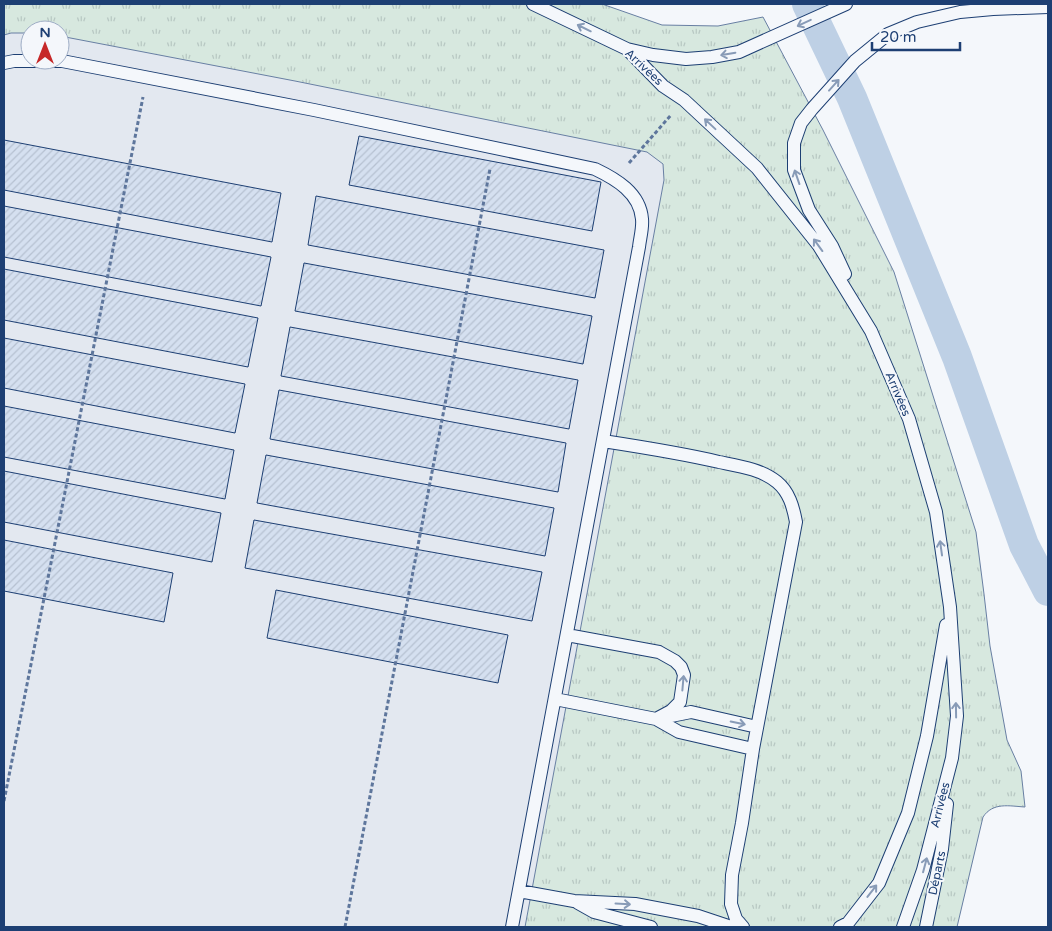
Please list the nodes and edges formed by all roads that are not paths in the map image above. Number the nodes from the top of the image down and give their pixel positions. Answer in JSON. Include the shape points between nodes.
{"nodes":[{"id":1,"x":534,"y":4,"type":"edge"},
{"id":2,"x":841,"y":6,"type":"edge"},
{"id":3,"x":1048,"y":7,"type":"edge"},
{"id":4,"x":627,"y":50,"type":"junction"},
{"id":5,"x":4,"y":63,"type":"edge"},
{"id":6,"x":871,"y":331,"type":"junction"},
{"id":7,"x":603,"y":441,"type":"junction"},
{"id":8,"x":950,"y":607,"type":"junction"},
{"id":9,"x":567,"y":635,"type":"junction"},
{"id":10,"x":555,"y":699,"type":"junction"},
{"id":11,"x":656,"y":719,"type":"junction"},
{"id":12,"x":757,"y":727,"type":"junction"},
{"id":13,"x":753,"y":749,"type":"junction"},
{"id":14,"x":952,"y":758,"type":"junction"},
{"id":15,"x":519,"y":890,"type":"junction"},
{"id":16,"x":574,"y":901,"type":"junction"},
{"id":17,"x":633,"y":925,"type":"edge"},
{"id":18,"x":512,"y":927,"type":"edge"},
{"id":19,"x":651,"y":927,"type":"edge"},
{"id":20,"x":731,"y":927,"type":"edge"},
{"id":21,"x":743,"y":927,"type":"edge"},
{"id":22,"x":840,"y":927,"type":"edge"},
{"id":23,"x":903,"y":927,"type":"edge"},
{"id":24,"x":926,"y":927,"type":"edge"}],
"edges":[{"from":4,"to":1,"type":"lane","name":"Arrivées","one_way":true},
{"from":2,"to":4,"type":"lane","one_way":true,"via":[[739,52],[686,59]]},
{"from":6,"to":3,"type":"lane","one_way":true,"via":[[832,246],[809,210],[794,170],[794,144],[802,123],[856,61],[888,34],[917,22],[960,12]]},
{"from":6,"to":4,"type":"lane","name":"Arrivées","one_way":true,"via":[[819,246],[757,168]]},
{"from":5,"to":7,"type":"lane","via":[[62,61],[147,76],[595,170],[615,179],[638,202],[642,221]]},
{"from":8,"to":6,"type":"lane","name":"Arrivées","one_way":true,"via":[[936,512],[928,484],[909,419]]},
{"from":7,"to":9,"type":"lane"},
{"from":7,"to":12,"type":"lane","via":[[688,455],[762,473],[784,489],[793,505],[796,522]]},
{"from":14,"to":8,"type":"lane","name":"Arrivées","one_way":true,"via":[[956,716]]},
{"from":22,"to":8,"type":"lane","one_way":true,"via":[[848,923],[879,883],[908,813],[927,736]]},
{"from":9,"to":10,"type":"lane"},
{"from":11,"to":9,"type":"lane","one_way":true,"via":[[680,702],[684,675],[675,661],[659,652]]},
{"from":10,"to":11,"type":"lane"},
{"from":10,"to":15,"type":"lane"},
{"from":11,"to":12,"type":"lane","one_way":true,"via":[[691,712]]},
{"from":11,"to":13,"type":"lane","via":[[679,732]]},
{"from":12,"to":13,"type":"lane"},
{"from":13,"to":21,"type":"lane","via":[[732,875],[731,904],[736,919]]},
{"from":23,"to":14,"type":"lane","name":"Arrivées","one_way":true,"via":[[924,870]]},
{"from":14,"to":24,"type":"lane","name":"Départs","via":[[942,849]]},
{"from":15,"to":16,"type":"lane"},
{"from":15,"to":18,"type":"lane"},
{"from":16,"to":17,"type":"lane","via":[[594,912]]},
{"from":16,"to":20,"type":"lane","one_way":true,"via":[[635,904],[698,916]]},
{"from":17,"to":19,"type":"lane"}]}
